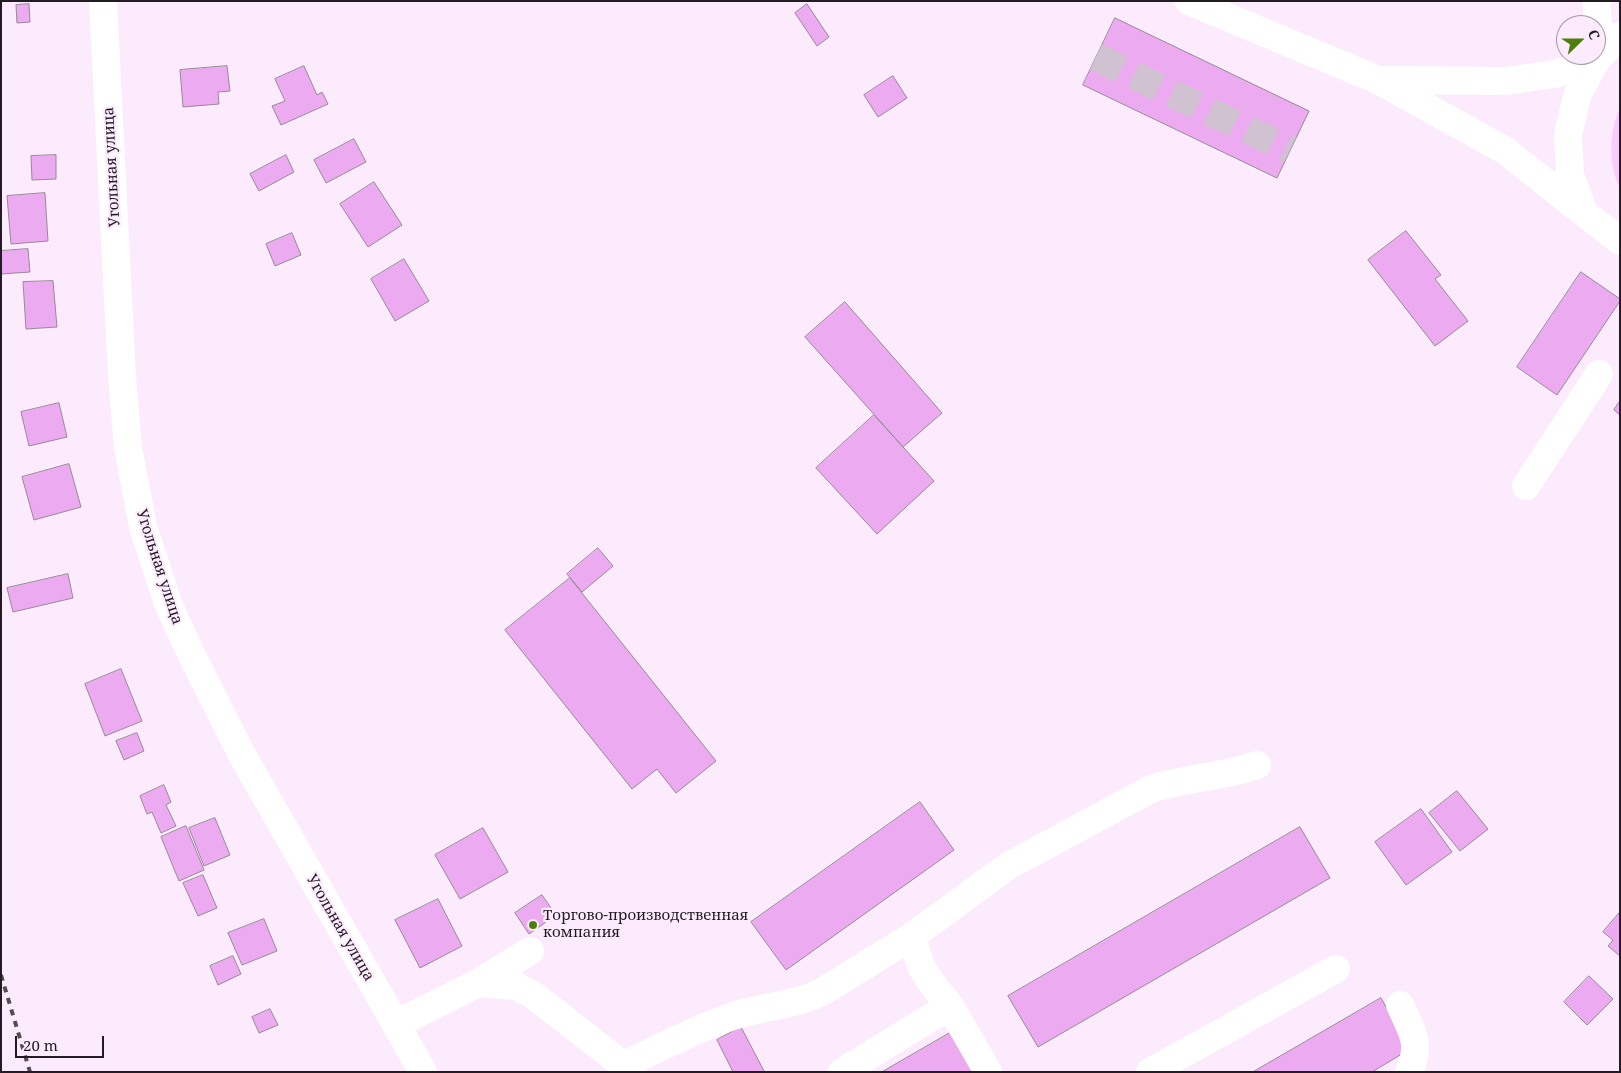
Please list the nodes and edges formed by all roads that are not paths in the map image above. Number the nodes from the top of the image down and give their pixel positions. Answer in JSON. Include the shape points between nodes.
{"nodes":[{"id":1,"x":103,"y":1,"type":"edge"},
{"id":2,"x":1189,"y":1,"type":"edge"},
{"id":3,"x":1596,"y":1,"type":"edge"},
{"id":4,"x":1597,"y":15,"type":"edge"},
{"id":5,"x":1620,"y":36,"type":"edge"},
{"id":6,"x":1606,"y":50,"type":"edge"},
{"id":7,"x":1581,"y":65,"type":"edge"},
{"id":8,"x":1593,"y":65,"type":"edge"},
{"id":9,"x":1378,"y":80,"type":"junction"},
{"id":10,"x":1584,"y":213,"type":"junction"},
{"id":11,"x":1620,"y":241,"type":"edge"},
{"id":12,"x":1599,"y":374,"type":"dead end"},
{"id":13,"x":1526,"y":486,"type":"dead end"},
{"id":14,"x":1257,"y":765,"type":"dead end"},
{"id":15,"x":911,"y":937,"type":"junction"},
{"id":16,"x":530,"y":951,"type":"dead end"},
{"id":17,"x":1336,"y":969,"type":"dead end"},
{"id":18,"x":478,"y":983,"type":"junction"},
{"id":19,"x":1400,"y":1005,"type":"dead end"},
{"id":20,"x":950,"y":1006,"type":"junction"},
{"id":21,"x":396,"y":1024,"type":"junction"},
{"id":22,"x":628,"y":1069,"type":"edge"},
{"id":23,"x":422,"y":1072,"type":"edge"},
{"id":24,"x":842,"y":1072,"type":"edge"},
{"id":25,"x":988,"y":1072,"type":"edge"},
{"id":26,"x":1150,"y":1072,"type":"edge"},
{"id":27,"x":1409,"y":1072,"type":"edge"}],
"edges":[{"from":1,"to":21,"type":"street","name":"Угольная улица","via":[[123,386],[128,447],[143,527],[170,606],[196,665],[242,755]]},
{"from":2,"to":9,"type":"street"},
{"from":3,"to":4,"type":"street"},
{"from":5,"to":6,"type":"street"},
{"from":7,"to":9,"type":"street","via":[[1555,74],[1506,81]]},
{"from":8,"to":10,"type":"street","via":[[1577,96],[1568,135],[1570,175]]},
{"from":9,"to":10,"type":"street","via":[[1506,151]]},
{"from":10,"to":11,"type":"street"},
{"from":12,"to":13,"type":"street"},
{"from":14,"to":15,"type":"street","via":[[1152,789],[1008,866]]},
{"from":15,"to":20,"type":"street","via":[[922,968]]},
{"from":15,"to":22,"type":"street","via":[[806,999],[756,1009],[717,1022]]},
{"from":16,"to":18,"type":"street"},
{"from":17,"to":26,"type":"street"},
{"from":18,"to":21,"type":"street"},
{"from":18,"to":22,"type":"street","via":[[516,986],[532,994]]},
{"from":19,"to":27,"type":"street","via":[[1416,1048]]},
{"from":20,"to":24,"type":"street"},
{"from":20,"to":25,"type":"street"},
{"from":21,"to":23,"type":"street","name":"Угольная улица"}]}
